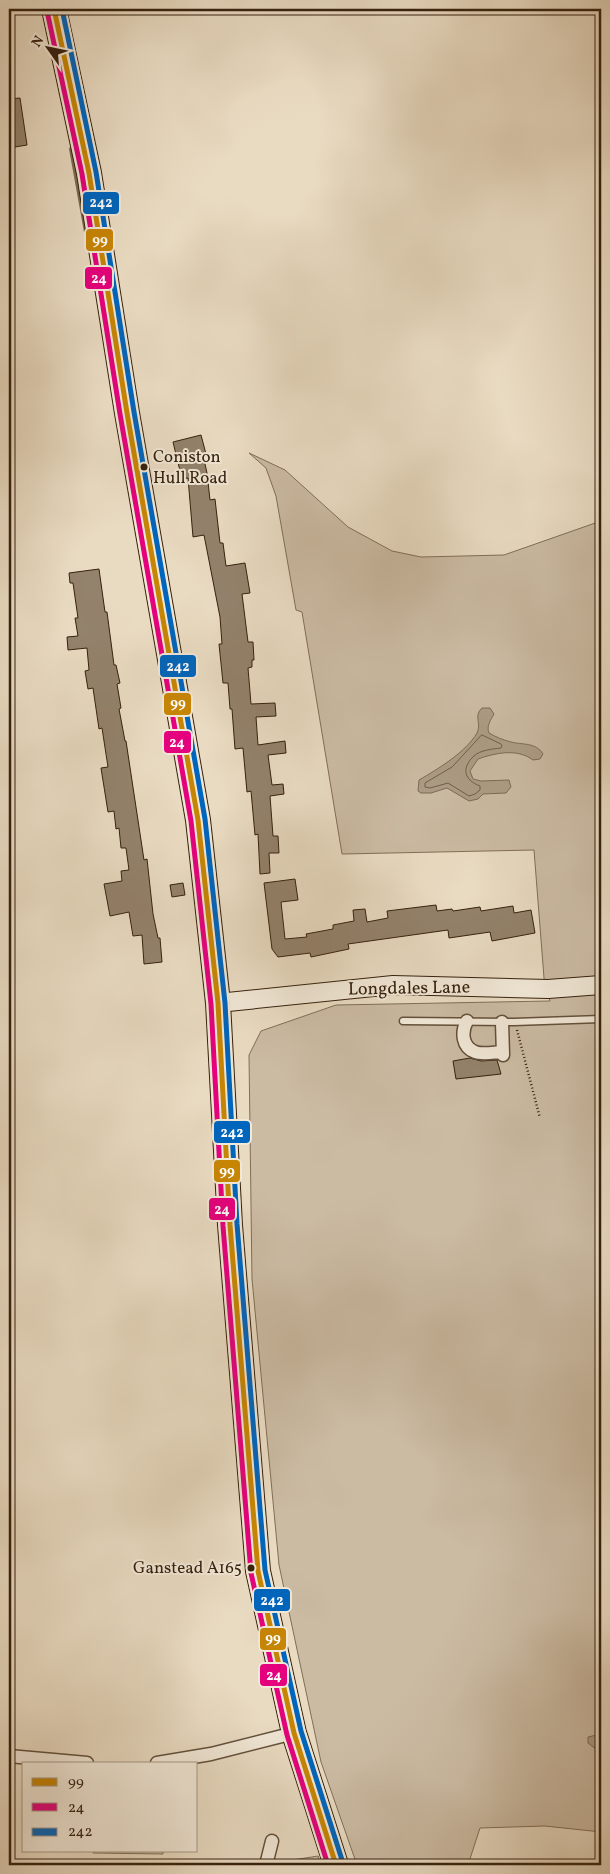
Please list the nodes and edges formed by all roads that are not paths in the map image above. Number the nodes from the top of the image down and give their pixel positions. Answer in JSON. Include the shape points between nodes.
{"nodes":[{"id":1,"x":54,"y":9,"type":"edge"},
{"id":2,"x":601,"y":986,"type":"edge"},
{"id":3,"x":218,"y":1003,"type":"junction"},
{"id":4,"x":402,"y":1020,"type":"dead end"},
{"id":5,"x":601,"y":1020,"type":"edge"},
{"id":6,"x":467,"y":1021,"type":"junction"},
{"id":7,"x":508,"y":1022,"type":"junction"},
{"id":8,"x":294,"y":1733,"type":"junction"},
{"id":9,"x":9,"y":1756,"type":"edge"},
{"id":10,"x":76,"y":1762,"type":"edge"},
{"id":11,"x":163,"y":1762,"type":"edge"},
{"id":12,"x":272,"y":1841,"type":"dead end"},
{"id":13,"x":266,"y":1865,"type":"edge"},
{"id":14,"x":336,"y":1865,"type":"edge"}],
"edges":[{"from":1,"to":3,"type":"highway","via":[[89,173],[198,820]]},
{"from":2,"to":3,"type":"street","name":"Longdales Lane","via":[[548,989],[393,985]]},
{"from":3,"to":8,"type":"highway","via":[[230,1225],[258,1571]]},
{"from":4,"to":6,"type":"lane"},
{"from":5,"to":7,"type":"lane"},
{"from":6,"to":7,"type":"lane"},
{"from":6,"to":7,"type":"street","via":[[463,1038],[469,1048],[481,1053],[503,1053]]},
{"from":8,"to":11,"type":"street","via":[[211,1754]]},
{"from":8,"to":14,"type":"highway"},
{"from":9,"to":10,"type":"street"},
{"from":12,"to":13,"type":"street"}]}
